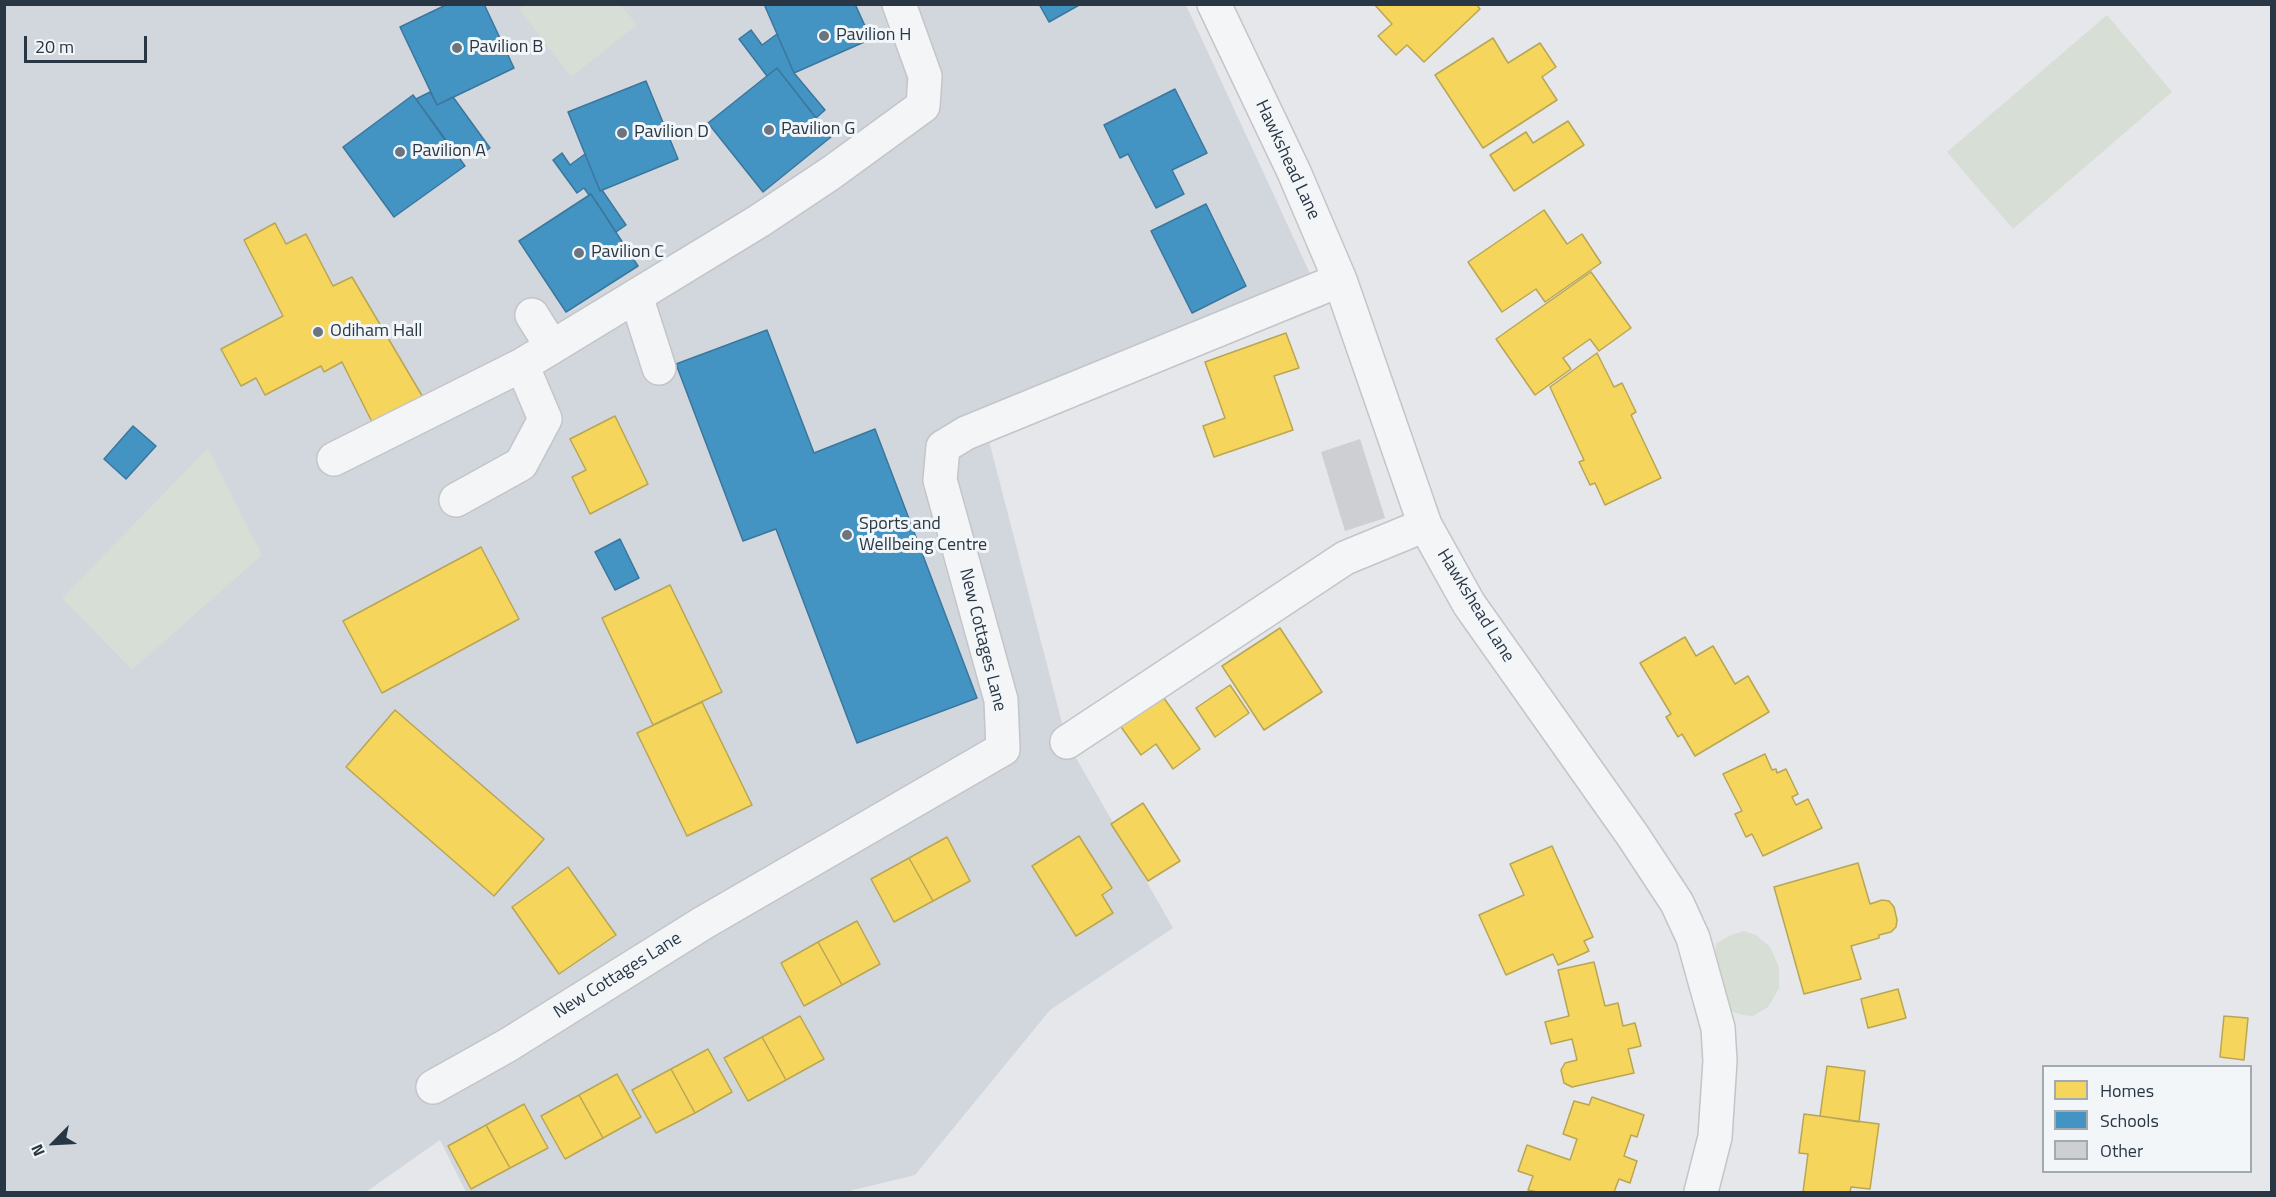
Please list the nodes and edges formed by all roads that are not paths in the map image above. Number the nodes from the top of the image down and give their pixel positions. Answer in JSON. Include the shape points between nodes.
{"nodes":[{"id":1,"x":899,"y":4,"type":"edge"},
{"id":2,"x":1214,"y":4,"type":"edge"},
{"id":3,"x":1340,"y":280,"type":"junction"},
{"id":4,"x":636,"y":296,"type":"junction"},
{"id":5,"x":532,"y":315,"type":"dead end"},
{"id":6,"x":552,"y":347,"type":"junction"},
{"id":7,"x":522,"y":365,"type":"junction"},
{"id":8,"x":659,"y":368,"type":"dead end"},
{"id":9,"x":334,"y":459,"type":"dead end"},
{"id":10,"x":456,"y":500,"type":"dead end"},
{"id":11,"x":1425,"y":525,"type":"junction"},
{"id":12,"x":1067,"y":742,"type":"dead end"},
{"id":13,"x":433,"y":1087,"type":"dead end"},
{"id":14,"x":1701,"y":1192,"type":"edge"}],
"edges":[{"from":1,"to":4,"type":"street","via":[[925,76],[923,106],[759,221]]},
{"from":2,"to":3,"type":"street","name":"Hawkshead Lane","via":[[1294,172]]},
{"from":3,"to":11,"type":"street","name":"Hawkshead Lane"},
{"from":3,"to":13,"type":"street","name":"New Cottages Lane","via":[[966,433],[943,447],[940,480],[1001,700],[1003,749],[703,923],[508,1045]]},
{"from":4,"to":6,"type":"street"},
{"from":4,"to":8,"type":"street"},
{"from":5,"to":6,"type":"street"},
{"from":6,"to":7,"type":"street"},
{"from":7,"to":9,"type":"street"},
{"from":7,"to":10,"type":"street","via":[[545,419],[521,464]]},
{"from":11,"to":12,"type":"street","via":[[1345,558]]},
{"from":11,"to":14,"type":"street","name":"Hawkshead Lane","via":[[1469,604],[1633,836],[1677,903],[1693,938],[1718,1028],[1720,1061],[1715,1137]]}]}
